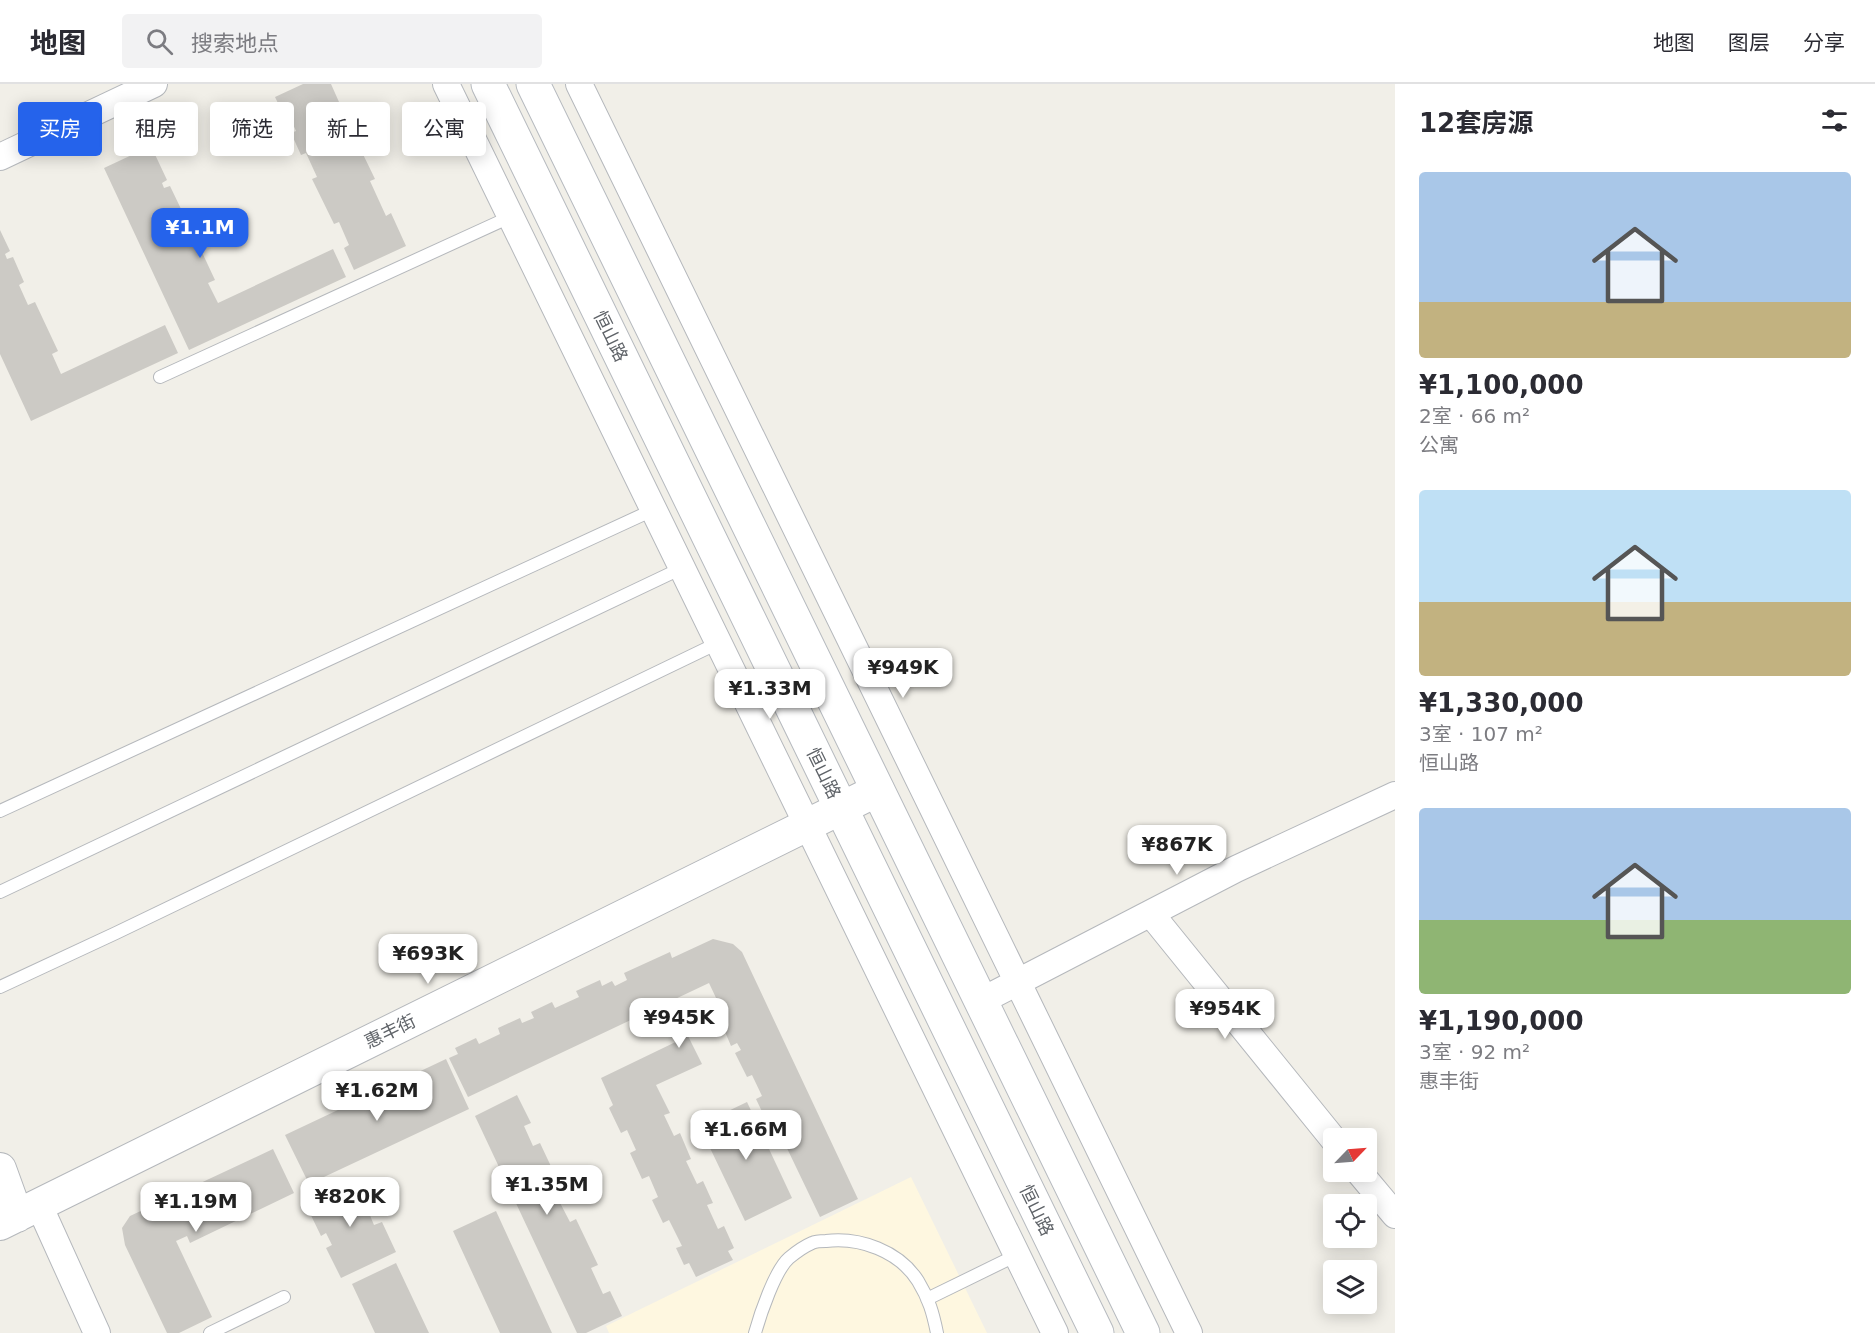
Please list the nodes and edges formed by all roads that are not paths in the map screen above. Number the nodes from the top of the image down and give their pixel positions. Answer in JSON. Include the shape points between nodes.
{"nodes":[{"id":1,"x":154,"y":84,"type":"edge"},
{"id":2,"x":446,"y":84,"type":"edge"},
{"id":3,"x":488,"y":84,"type":"edge"},
{"id":4,"x":533,"y":84,"type":"edge"},
{"id":5,"x":579,"y":84,"type":"edge"},
{"id":6,"x":0,"y":157,"type":"edge"},
{"id":7,"x":510,"y":217,"type":"junction"},
{"id":8,"x":160,"y":377,"type":"dead end"},
{"id":9,"x":653,"y":510,"type":"junction"},
{"id":10,"x":682,"y":568,"type":"junction"},
{"id":11,"x":718,"y":643,"type":"junction"},
{"id":12,"x":878,"y":790,"type":"junction"},
{"id":13,"x":1395,"y":795,"type":"edge"},
{"id":14,"x":841,"y":808,"type":"junction"},
{"id":15,"x":0,"y":811,"type":"edge"},
{"id":16,"x":807,"y":825,"type":"junction"},
{"id":17,"x":0,"y":892,"type":"edge"},
{"id":18,"x":1151,"y":914,"type":"junction"},
{"id":19,"x":1018,"y":983,"type":"junction"},
{"id":20,"x":0,"y":987,"type":"edge"},
{"id":21,"x":981,"y":1001,"type":"junction"},
{"id":22,"x":1324,"y":1128,"type":"edge"},
{"id":23,"x":0,"y":1169,"type":"edge"},
{"id":24,"x":1367,"y":1182,"type":"edge"},
{"id":25,"x":19,"y":1215,"type":"edge"},
{"id":26,"x":1395,"y":1215,"type":"edge"},
{"id":27,"x":1017,"y":1255,"type":"junction"},
{"id":28,"x":284,"y":1297,"type":"dead end"},
{"id":29,"x":927,"y":1299,"type":"junction"},
{"id":30,"x":98,"y":1333,"type":"edge"},
{"id":31,"x":210,"y":1333,"type":"edge"},
{"id":32,"x":755,"y":1333,"type":"edge"},
{"id":33,"x":937,"y":1333,"type":"edge"},
{"id":34,"x":1055,"y":1333,"type":"edge"},
{"id":35,"x":1097,"y":1333,"type":"edge"},
{"id":36,"x":1143,"y":1333,"type":"edge"},
{"id":37,"x":1189,"y":1333,"type":"edge"}],
"edges":[{"from":1,"to":6,"type":"street"},
{"from":2,"to":7,"type":"street"},
{"from":3,"to":14,"type":"main road","name":"恒山路"},
{"from":4,"to":12,"type":"main road"},
{"from":5,"to":19,"type":"street"},
{"from":7,"to":8,"type":"lane"},
{"from":7,"to":9,"type":"street"},
{"from":9,"to":10,"type":"street"},
{"from":9,"to":15,"type":"lane"},
{"from":10,"to":11,"type":"street"},
{"from":10,"to":17,"type":"lane"},
{"from":11,"to":16,"type":"street"},
{"from":11,"to":20,"type":"lane"},
{"from":12,"to":14,"type":"street","name":"惠丰街"},
{"from":12,"to":21,"type":"main road"},
{"from":13,"to":18,"type":"street","via":[[1236,869]]},
{"from":14,"to":16,"type":"street","name":"惠丰街"},
{"from":14,"to":35,"type":"main road","name":"恒山路"},
{"from":16,"to":25,"type":"street","name":"惠丰街"},
{"from":16,"to":27,"type":"street"},
{"from":18,"to":19,"type":"street"},
{"from":18,"to":22,"type":"street"},
{"from":19,"to":21,"type":"street"},
{"from":19,"to":37,"type":"street"},
{"from":21,"to":36,"type":"main road"},
{"from":23,"to":25,"type":"street"},
{"from":24,"to":26,"type":"street"},
{"from":25,"to":30,"type":"street"},
{"from":27,"to":29,"type":"lane"},
{"from":27,"to":34,"type":"street"},
{"from":28,"to":31,"type":"lane"},
{"from":29,"to":32,"type":"lane","via":[[917,1280],[896,1259],[870,1245],[841,1239],[814,1242],[788,1259],[778,1274]]},
{"from":29,"to":33,"type":"lane"}]}
